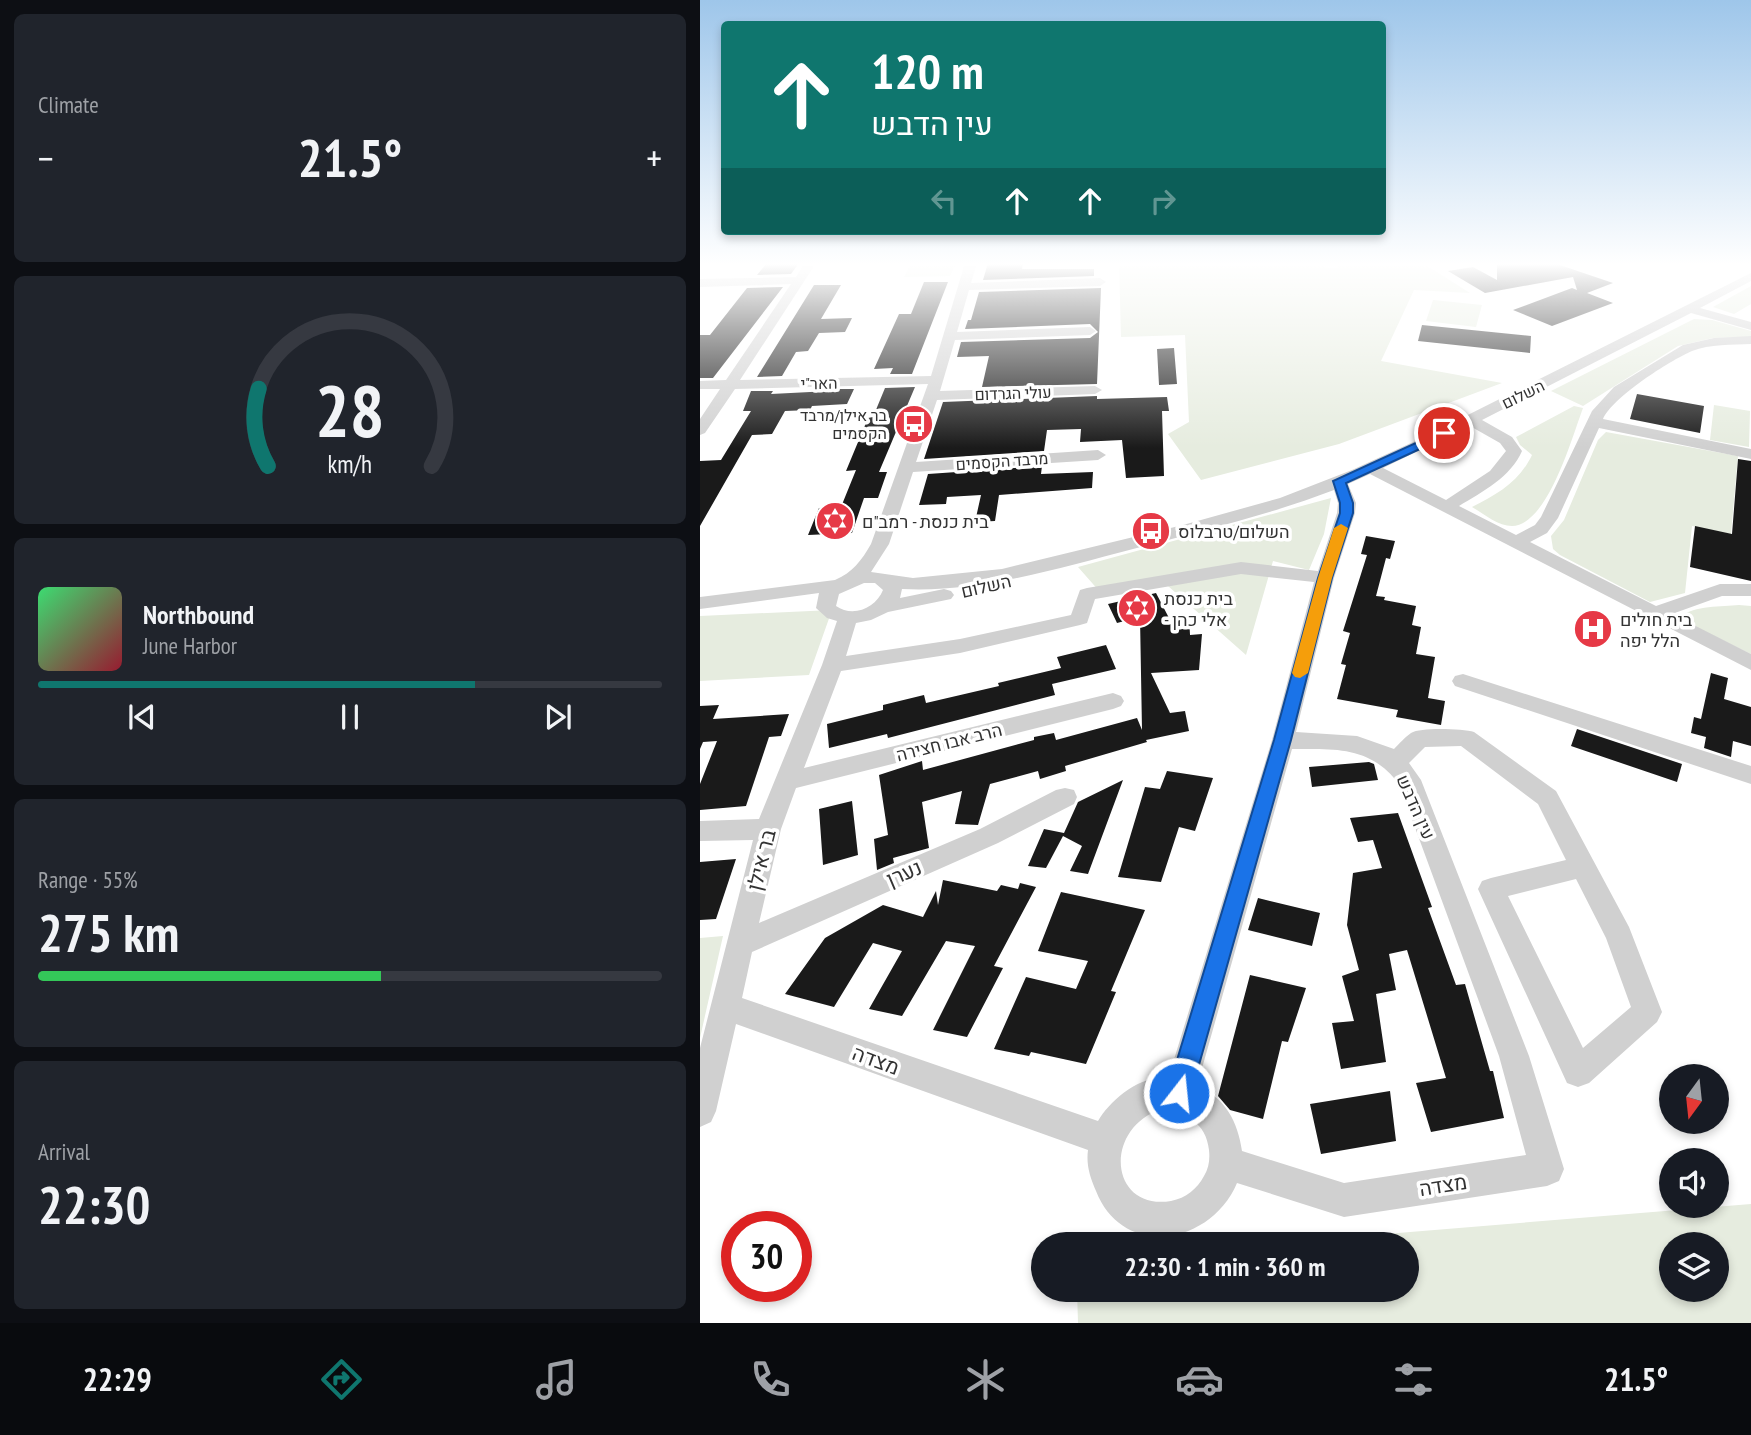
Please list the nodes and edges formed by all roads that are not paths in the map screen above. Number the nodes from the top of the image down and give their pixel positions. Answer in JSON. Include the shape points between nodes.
{"nodes":[{"id":1,"x":770,"y":325,"type":"edge"},
{"id":2,"x":954,"y":325,"type":"edge"},
{"id":3,"x":1658,"y":325,"type":"edge"},
{"id":4,"x":1090,"y":331,"type":"dead end"},
{"id":5,"x":951,"y":336,"type":"junction"},
{"id":6,"x":1751,"y":340,"type":"edge"},
{"id":7,"x":937,"y":380,"type":"junction"},
{"id":8,"x":700,"y":385,"type":"edge"},
{"id":9,"x":730,"y":385,"type":"junction"},
{"id":10,"x":1095,"y":390,"type":"dead end"},
{"id":11,"x":932,"y":396,"type":"junction"},
{"id":12,"x":1470,"y":421,"type":"junction"},
{"id":13,"x":1594,"y":422,"type":"junction"},
{"id":14,"x":700,"y":430,"type":"edge"},
{"id":15,"x":1751,"y":454,"type":"edge"},
{"id":16,"x":1098,"y":455,"type":"dead end"},
{"id":17,"x":906,"y":468,"type":"junction"},
{"id":18,"x":1370,"y":468,"type":"junction"},
{"id":19,"x":1339,"y":481,"type":"junction"},
{"id":20,"x":1446,"y":507,"type":"junction"},
{"id":21,"x":1515,"y":543,"type":"junction"},
{"id":22,"x":1088,"y":556,"type":"junction"},
{"id":23,"x":1325,"y":578,"type":"junction"},
{"id":24,"x":846,"y":582,"type":"junction"},
{"id":25,"x":887,"y":582,"type":"junction"},
{"id":26,"x":1751,"y":590,"type":"edge"},
{"id":27,"x":1751,"y":599,"type":"edge"},
{"id":28,"x":1689,"y":601,"type":"junction"},
{"id":29,"x":706,"y":603,"type":"edge"},
{"id":30,"x":883,"y":607,"type":"junction"},
{"id":31,"x":837,"y":612,"type":"junction"},
{"id":32,"x":1653,"y":614,"type":"junction"},
{"id":33,"x":1751,"y":663,"type":"edge"},
{"id":34,"x":833,"y":665,"type":"junction"},
{"id":35,"x":1462,"y":681,"type":"dead end"},
{"id":36,"x":1113,"y":701,"type":"dead end"},
{"id":37,"x":1283,"y":740,"type":"junction"},
{"id":38,"x":1395,"y":762,"type":"junction"},
{"id":39,"x":1751,"y":775,"type":"edge"},
{"id":40,"x":785,"y":782,"type":"junction"},
{"id":41,"x":1065,"y":797,"type":"dead end"},
{"id":42,"x":768,"y":829,"type":"junction"},
{"id":43,"x":700,"y":831,"type":"edge"},
{"id":44,"x":1583,"y":867,"type":"junction"},
{"id":45,"x":740,"y":944,"type":"junction"},
{"id":46,"x":725,"y":1006,"type":"junction"},
{"id":47,"x":1514,"y":1056,"type":"joint"},
{"id":48,"x":1179,"y":1093,"type":"junction"},
{"id":49,"x":700,"y":1111,"type":"edge"},
{"id":50,"x":1107,"y":1140,"type":"junction"},
{"id":51,"x":1226,"y":1163,"type":"junction"}],
"edges":[{"from":1,"to":9,"type":"street"},
{"from":2,"to":5,"type":"street"},
{"from":3,"to":12,"type":"street","name":"השלום"},
{"from":4,"to":5,"type":"street"},
{"from":5,"to":7,"type":"street"},
{"from":6,"to":13,"type":"street","via":[[1714,342],[1678,353],[1619,390]]},
{"from":7,"to":9,"type":"street","name":"האר\"י"},
{"from":7,"to":11,"type":"street"},
{"from":8,"to":9,"type":"street","name":"האר\"י"},
{"from":9,"to":14,"type":"street"},
{"from":10,"to":11,"type":"street","name":"עולי הגרדום"},
{"from":11,"to":17,"type":"street"},
{"from":12,"to":18,"type":"street","name":"השלום"},
{"from":12,"to":20,"type":"street","via":[[1506,440],[1513,457]]},
{"from":13,"to":15,"type":"street"},
{"from":13,"to":21,"type":"street","via":[[1549,518]]},
{"from":16,"to":17,"type":"street","name":"מרבד הקסמים"},
{"from":17,"to":24,"type":"street","via":[[880,544],[871,561]]},
{"from":18,"to":19,"type":"street","name":"השלום"},
{"from":18,"to":20,"type":"street"},
{"from":19,"to":22,"type":"street","name":"השלום","via":[[1258,510]]},
{"from":19,"to":23,"type":"street","via":[[1346,513]]},
{"from":20,"to":21,"type":"street"},
{"from":21,"to":32,"type":"street"},
{"from":22,"to":25,"type":"street","name":"השלום","via":[[951,581]]},
{"from":22,"to":30,"type":"street","name":"השלום","via":[[991,586]]},
{"from":23,"to":34,"type":"street","via":[[1241,568],[1087,594],[1080,619],[960,646]]},
{"from":23,"to":37,"type":"street"},
{"from":24,"to":25,"type":"street","name":"השלום","via":[[875,577]]},
{"from":24,"to":29,"type":"street"},
{"from":24,"to":31,"type":"street","name":"בר אילן","via":[[827,595]]},
{"from":25,"to":30,"type":"street","via":[[893,590]]},
{"from":26,"to":28,"type":"street","via":[[1720,590]]},
{"from":27,"to":28,"type":"street"},
{"from":28,"to":32,"type":"street"},
{"from":29,"to":31,"type":"street","via":[[793,602]]},
{"from":30,"to":31,"type":"street","name":"השלום","via":[[870,614]]},
{"from":31,"to":34,"type":"street","name":"בר אילן"},
{"from":32,"to":33,"type":"street"},
{"from":34,"to":40,"type":"street","name":"בר אילן"},
{"from":35,"to":39,"type":"street"},
{"from":36,"to":40,"type":"street","name":"הרב אבו חצירה"},
{"from":37,"to":38,"type":"street","name":"עין הדבש","via":[[1328,741],[1370,749]]},
{"from":37,"to":48,"type":"street"},
{"from":38,"to":44,"type":"street","via":[[1419,739],[1466,738],[1547,797]]},
{"from":38,"to":47,"type":"street","name":"עין הדבש","via":[[1409,780]]},
{"from":40,"to":42,"type":"street","name":"בר אילן"},
{"from":41,"to":45,"type":"street","name":"נערן","via":[[989,836]]},
{"from":42,"to":43,"type":"street"},
{"from":42,"to":45,"type":"street","name":"בר אילן"},
{"from":44,"to":44,"type":"street","via":[[1619,936],[1647,1012],[1577,1072],[1491,889]]},
{"from":45,"to":46,"type":"street","name":"בר אילן"},
{"from":46,"to":49,"type":"street","name":"בר אילן"},
{"from":46,"to":50,"type":"street","name":"מצדה"},
{"from":47,"to":51,"type":"street","name":"מצדה","via":[[1547,1169],[1344,1200]]},
{"from":48,"to":50,"type":"street","via":[[1143,1097],[1115,1122]]},
{"from":48,"to":51,"type":"street","via":[[1196,1099],[1220,1124]]},
{"from":50,"to":51,"type":"street","via":[[1107,1181],[1117,1199],[1151,1220],[1192,1214],[1209,1201]]}]}
